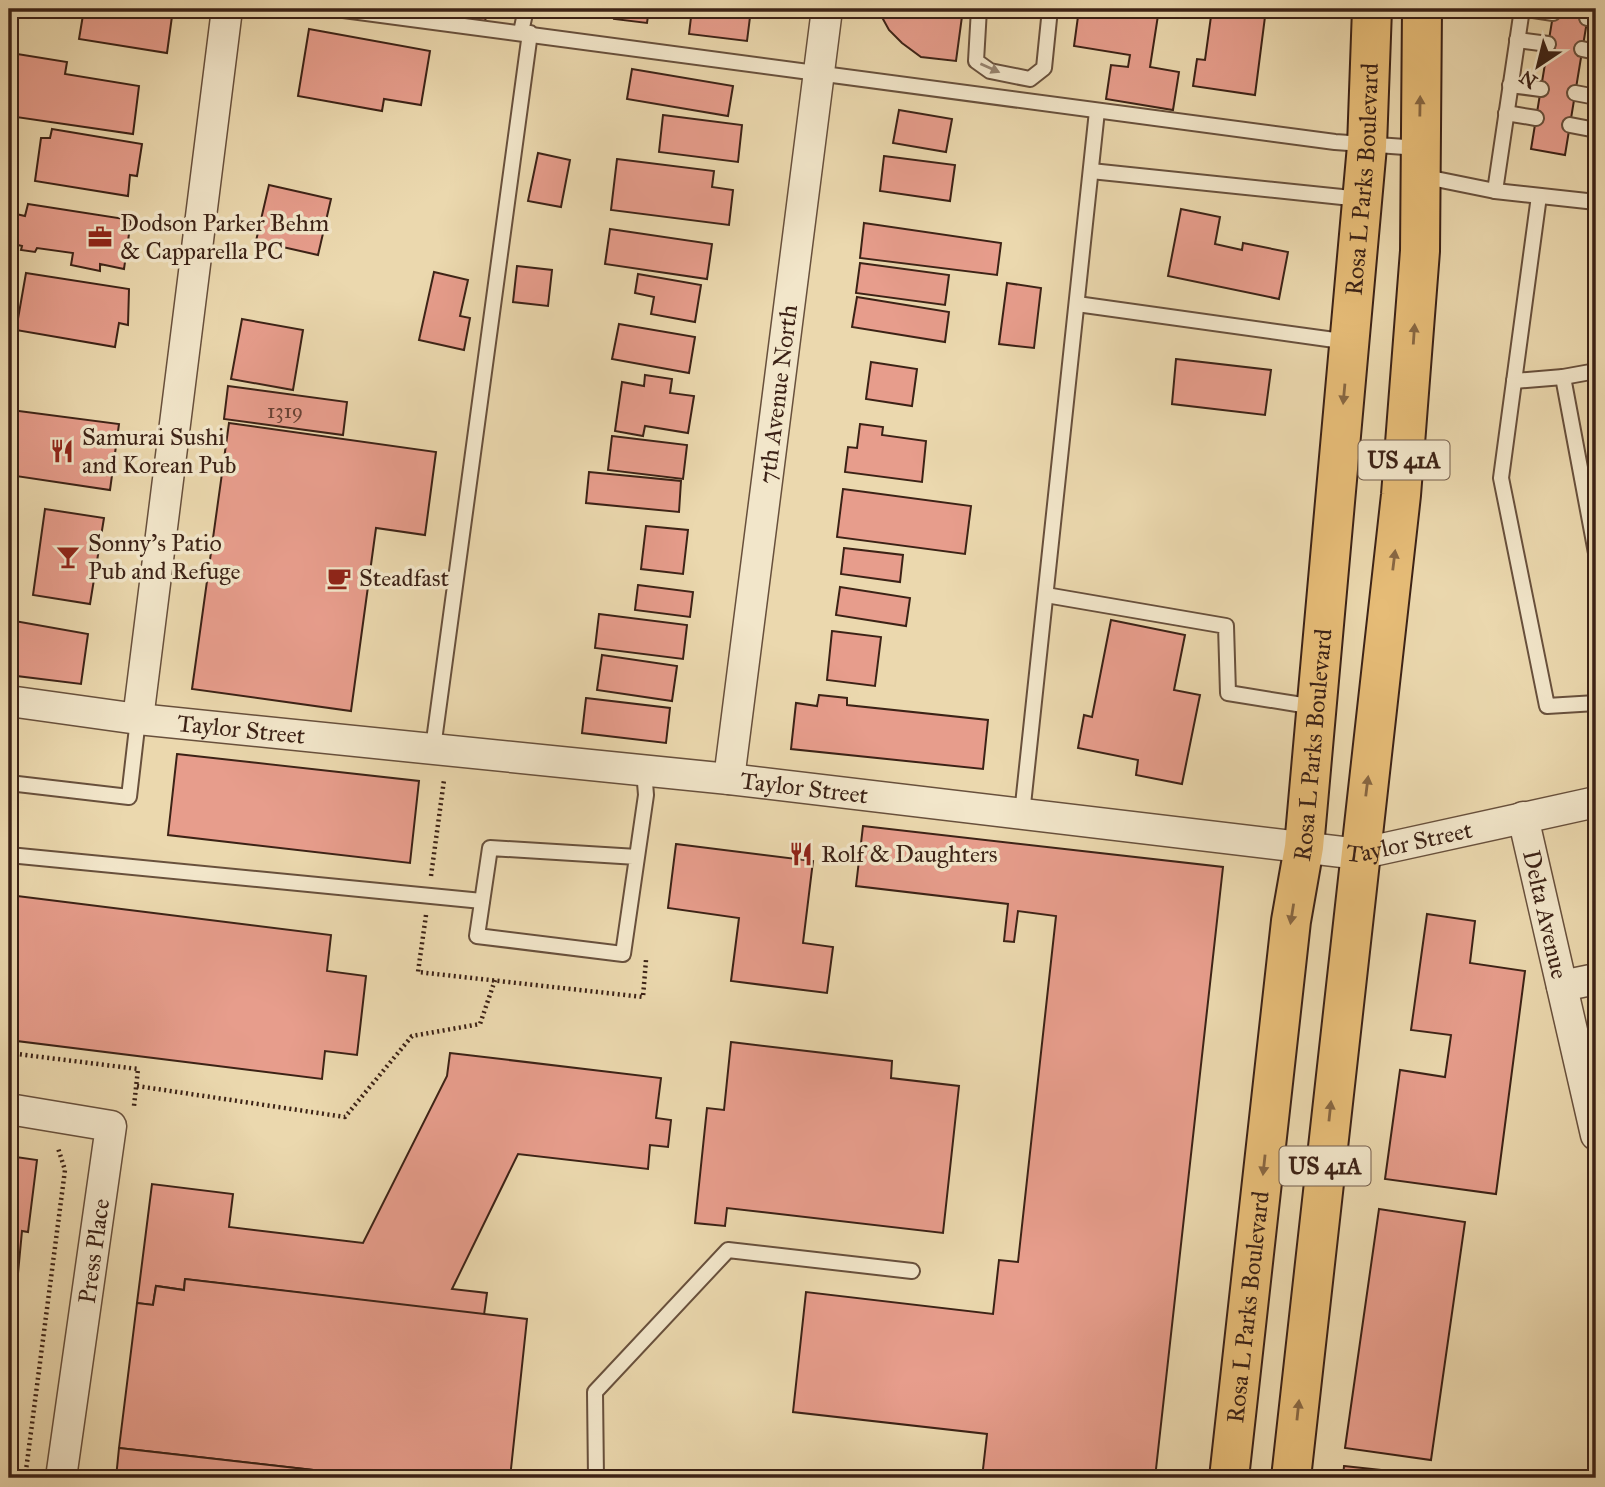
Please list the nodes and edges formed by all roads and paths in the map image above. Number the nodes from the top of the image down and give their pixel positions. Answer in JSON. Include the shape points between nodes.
{"nodes":[{"id":1,"x":227,"y":9,"type":"edge"},
{"id":2,"x":336,"y":9,"type":"edge"},
{"id":3,"x":526,"y":9,"type":"edge"},
{"id":4,"x":827,"y":9,"type":"edge"},
{"id":5,"x":979,"y":9,"type":"edge"},
{"id":6,"x":1050,"y":9,"type":"edge"},
{"id":7,"x":1372,"y":9,"type":"edge"},
{"id":8,"x":1422,"y":9,"type":"edge"},
{"id":9,"x":1522,"y":9,"type":"edge"},
{"id":10,"x":1527,"y":9,"type":"edge"},
{"id":11,"x":1553,"y":13,"type":"dead end"},
{"id":12,"x":526,"y":33,"type":"junction"},
{"id":13,"x":1517,"y":40,"type":"junction"},
{"id":14,"x":1548,"y":44,"type":"dead end"},
{"id":15,"x":818,"y":74,"type":"junction"},
{"id":16,"x":1510,"y":85,"type":"junction"},
{"id":17,"x":1541,"y":89,"type":"dead end"},
{"id":18,"x":1575,"y":93,"type":"dead end"},
{"id":19,"x":1596,"y":97,"type":"edge"},
{"id":20,"x":1097,"y":111,"type":"junction"},
{"id":21,"x":1506,"y":113,"type":"junction"},
{"id":22,"x":1536,"y":118,"type":"dead end"},
{"id":23,"x":1570,"y":125,"type":"dead end"},
{"id":24,"x":1596,"y":130,"type":"edge"},
{"id":25,"x":1367,"y":146,"type":"junction"},
{"id":26,"x":1419,"y":162,"type":"junction"},
{"id":27,"x":1091,"y":171,"type":"junction"},
{"id":28,"x":1495,"y":191,"type":"junction"},
{"id":29,"x":1539,"y":195,"type":"junction"},
{"id":30,"x":1362,"y":200,"type":"junction"},
{"id":31,"x":1596,"y":202,"type":"edge"},
{"id":32,"x":1077,"y":304,"type":"junction"},
{"id":33,"x":1349,"y":342,"type":"junction"},
{"id":34,"x":1596,"y":371,"type":"edge"},
{"id":35,"x":1563,"y":377,"type":"junction"},
{"id":36,"x":1514,"y":381,"type":"junction"},
{"id":37,"x":1596,"y":553,"type":"edge"},
{"id":38,"x":1046,"y":595,"type":"junction"},
{"id":39,"x":9,"y":701,"type":"edge"},
{"id":40,"x":1596,"y":703,"type":"edge"},
{"id":41,"x":1316,"y":707,"type":"junction"},
{"id":42,"x":138,"y":719,"type":"junction"},
{"id":43,"x":433,"y":748,"type":"junction"},
{"id":44,"x":644,"y":770,"type":"junction"},
{"id":45,"x":729,"y":779,"type":"junction"},
{"id":46,"x":9,"y":783,"type":"edge"},
{"id":47,"x":1596,"y":802,"type":"edge"},
{"id":48,"x":1023,"y":814,"type":"junction"},
{"id":49,"x":1523,"y":817,"type":"junction"},
{"id":50,"x":1304,"y":847,"type":"junction"},
{"id":51,"x":1359,"y":854,"type":"junction"},
{"id":52,"x":9,"y":855,"type":"edge"},
{"id":53,"x":637,"y":857,"type":"junction"},
{"id":54,"x":482,"y":901,"type":"junction"},
{"id":55,"x":418,"y":972,"type":"dead end"},
{"id":56,"x":1596,"y":979,"type":"edge"},
{"id":57,"x":495,"y":980,"type":"junction"},
{"id":58,"x":1562,"y":986,"type":"junction"},
{"id":59,"x":643,"y":998,"type":"dead end"},
{"id":60,"x":136,"y":1086,"type":"dead end"},
{"id":61,"x":9,"y":1110,"type":"edge"},
{"id":62,"x":1596,"y":1135,"type":"edge"},
{"id":63,"x":56,"y":1143,"type":"dead end"},
{"id":64,"x":912,"y":1270,"type":"dead end"},
{"id":65,"x":26,"y":1478,"type":"edge"},
{"id":66,"x":61,"y":1478,"type":"edge"},
{"id":67,"x":596,"y":1478,"type":"edge"},
{"id":68,"x":1229,"y":1478,"type":"edge"},
{"id":69,"x":1291,"y":1478,"type":"edge"}],
"edges":[{"from":1,"to":42,"type":"street"},
{"from":2,"to":12,"type":"lane"},
{"from":3,"to":12,"type":"lane"},
{"from":4,"to":15,"type":"street","name":"7th Avenue North"},
{"from":5,"to":6,"type":"lane","one_way":true,"via":[[976,61],[990,71],[1030,79],[1044,68]]},
{"from":7,"to":25,"type":"main road","name":"Rosa L Parks Boulevard","number":"US 41A"},
{"from":26,"to":8,"type":"main road","number":"US 41A","one_way":true},
{"from":9,"to":13,"type":"lane"},
{"from":10,"to":11,"type":"lane"},
{"from":12,"to":15,"type":"lane"},
{"from":12,"to":43,"type":"lane"},
{"from":13,"to":14,"type":"lane"},
{"from":13,"to":16,"type":"lane"},
{"from":15,"to":20,"type":"lane"},
{"from":15,"to":45,"type":"street","name":"7th Avenue North"},
{"from":16,"to":17,"type":"lane"},
{"from":16,"to":21,"type":"lane"},
{"from":18,"to":19,"type":"lane"},
{"from":20,"to":25,"type":"lane"},
{"from":20,"to":27,"type":"lane"},
{"from":21,"to":22,"type":"lane"},
{"from":21,"to":28,"type":"lane"},
{"from":23,"to":24,"type":"lane"},
{"from":25,"to":26,"type":"lane"},
{"from":25,"to":30,"type":"main road","name":"Rosa L Parks Boulevard","number":"US 41A"},
{"from":26,"to":28,"type":"lane"},
{"from":51,"to":26,"type":"main road","number":"US 41A","one_way":true,"via":[[1401,495],[1420,251]]},
{"from":27,"to":30,"type":"lane"},
{"from":27,"to":32,"type":"lane"},
{"from":28,"to":29,"type":"lane"},
{"from":29,"to":31,"type":"lane"},
{"from":29,"to":36,"type":"lane"},
{"from":30,"to":33,"type":"main road","name":"Rosa L Parks Boulevard","number":"US 41A"},
{"from":32,"to":33,"type":"lane"},
{"from":32,"to":38,"type":"lane"},
{"from":33,"to":41,"type":"main road","name":"Rosa L Parks Boulevard","number":"US 41A","one_way":true},
{"from":34,"to":35,"type":"lane"},
{"from":35,"to":36,"type":"lane"},
{"from":35,"to":37,"type":"lane"},
{"from":36,"to":40,"type":"lane","via":[[1501,478],[1547,706]]},
{"from":38,"to":41,"type":"lane","via":[[1226,626],[1228,693]]},
{"from":38,"to":48,"type":"lane"},
{"from":39,"to":42,"type":"street","name":"Taylor Street"},
{"from":41,"to":50,"type":"main road","name":"Rosa L Parks Boulevard","number":"US 41A"},
{"from":42,"to":43,"type":"street","name":"Taylor Street"},
{"from":42,"to":46,"type":"lane","via":[[129,797]]},
{"from":43,"to":44,"type":"street","name":"Taylor Street"},
{"from":44,"to":45,"type":"street","name":"Taylor Street"},
{"from":44,"to":53,"type":"lane","via":[[646,795]]},
{"from":45,"to":48,"type":"street","name":"Taylor Street"},
{"from":47,"to":49,"type":"street","name":"Taylor Street"},
{"from":48,"to":50,"type":"street","name":"Taylor Street"},
{"from":49,"to":51,"type":"street","name":"Taylor Street"},
{"from":49,"to":58,"type":"street","name":"Delta Avenue"},
{"from":50,"to":51,"type":"street","name":"Taylor Street"},
{"from":50,"to":68,"type":"main road","name":"Rosa L Parks Boulevard","number":"US 41A","one_way":true,"via":[[1291,921]]},
{"from":69,"to":51,"type":"main road","number":"US 41A","one_way":true},
{"from":52,"to":54,"type":"lane"},
{"from":53,"to":54,"type":"lane","via":[[489,848]]},
{"from":53,"to":54,"type":"lane","via":[[623,954],[477,936]]},
{"from":55,"to":57,"type":"path"},
{"from":56,"to":58,"type":"street"},
{"from":57,"to":59,"type":"path"},
{"from":57,"to":60,"type":"path","via":[[480,1024],[412,1036],[345,1116]]},
{"from":58,"to":62,"type":"street","name":"Delta Avenue"},
{"from":61,"to":66,"type":"street","name":"Press Place","via":[[111,1126]]},
{"from":63,"to":65,"type":"path","via":[[65,1170]]},
{"from":64,"to":67,"type":"lane","via":[[728,1250],[594,1392]]}]}
